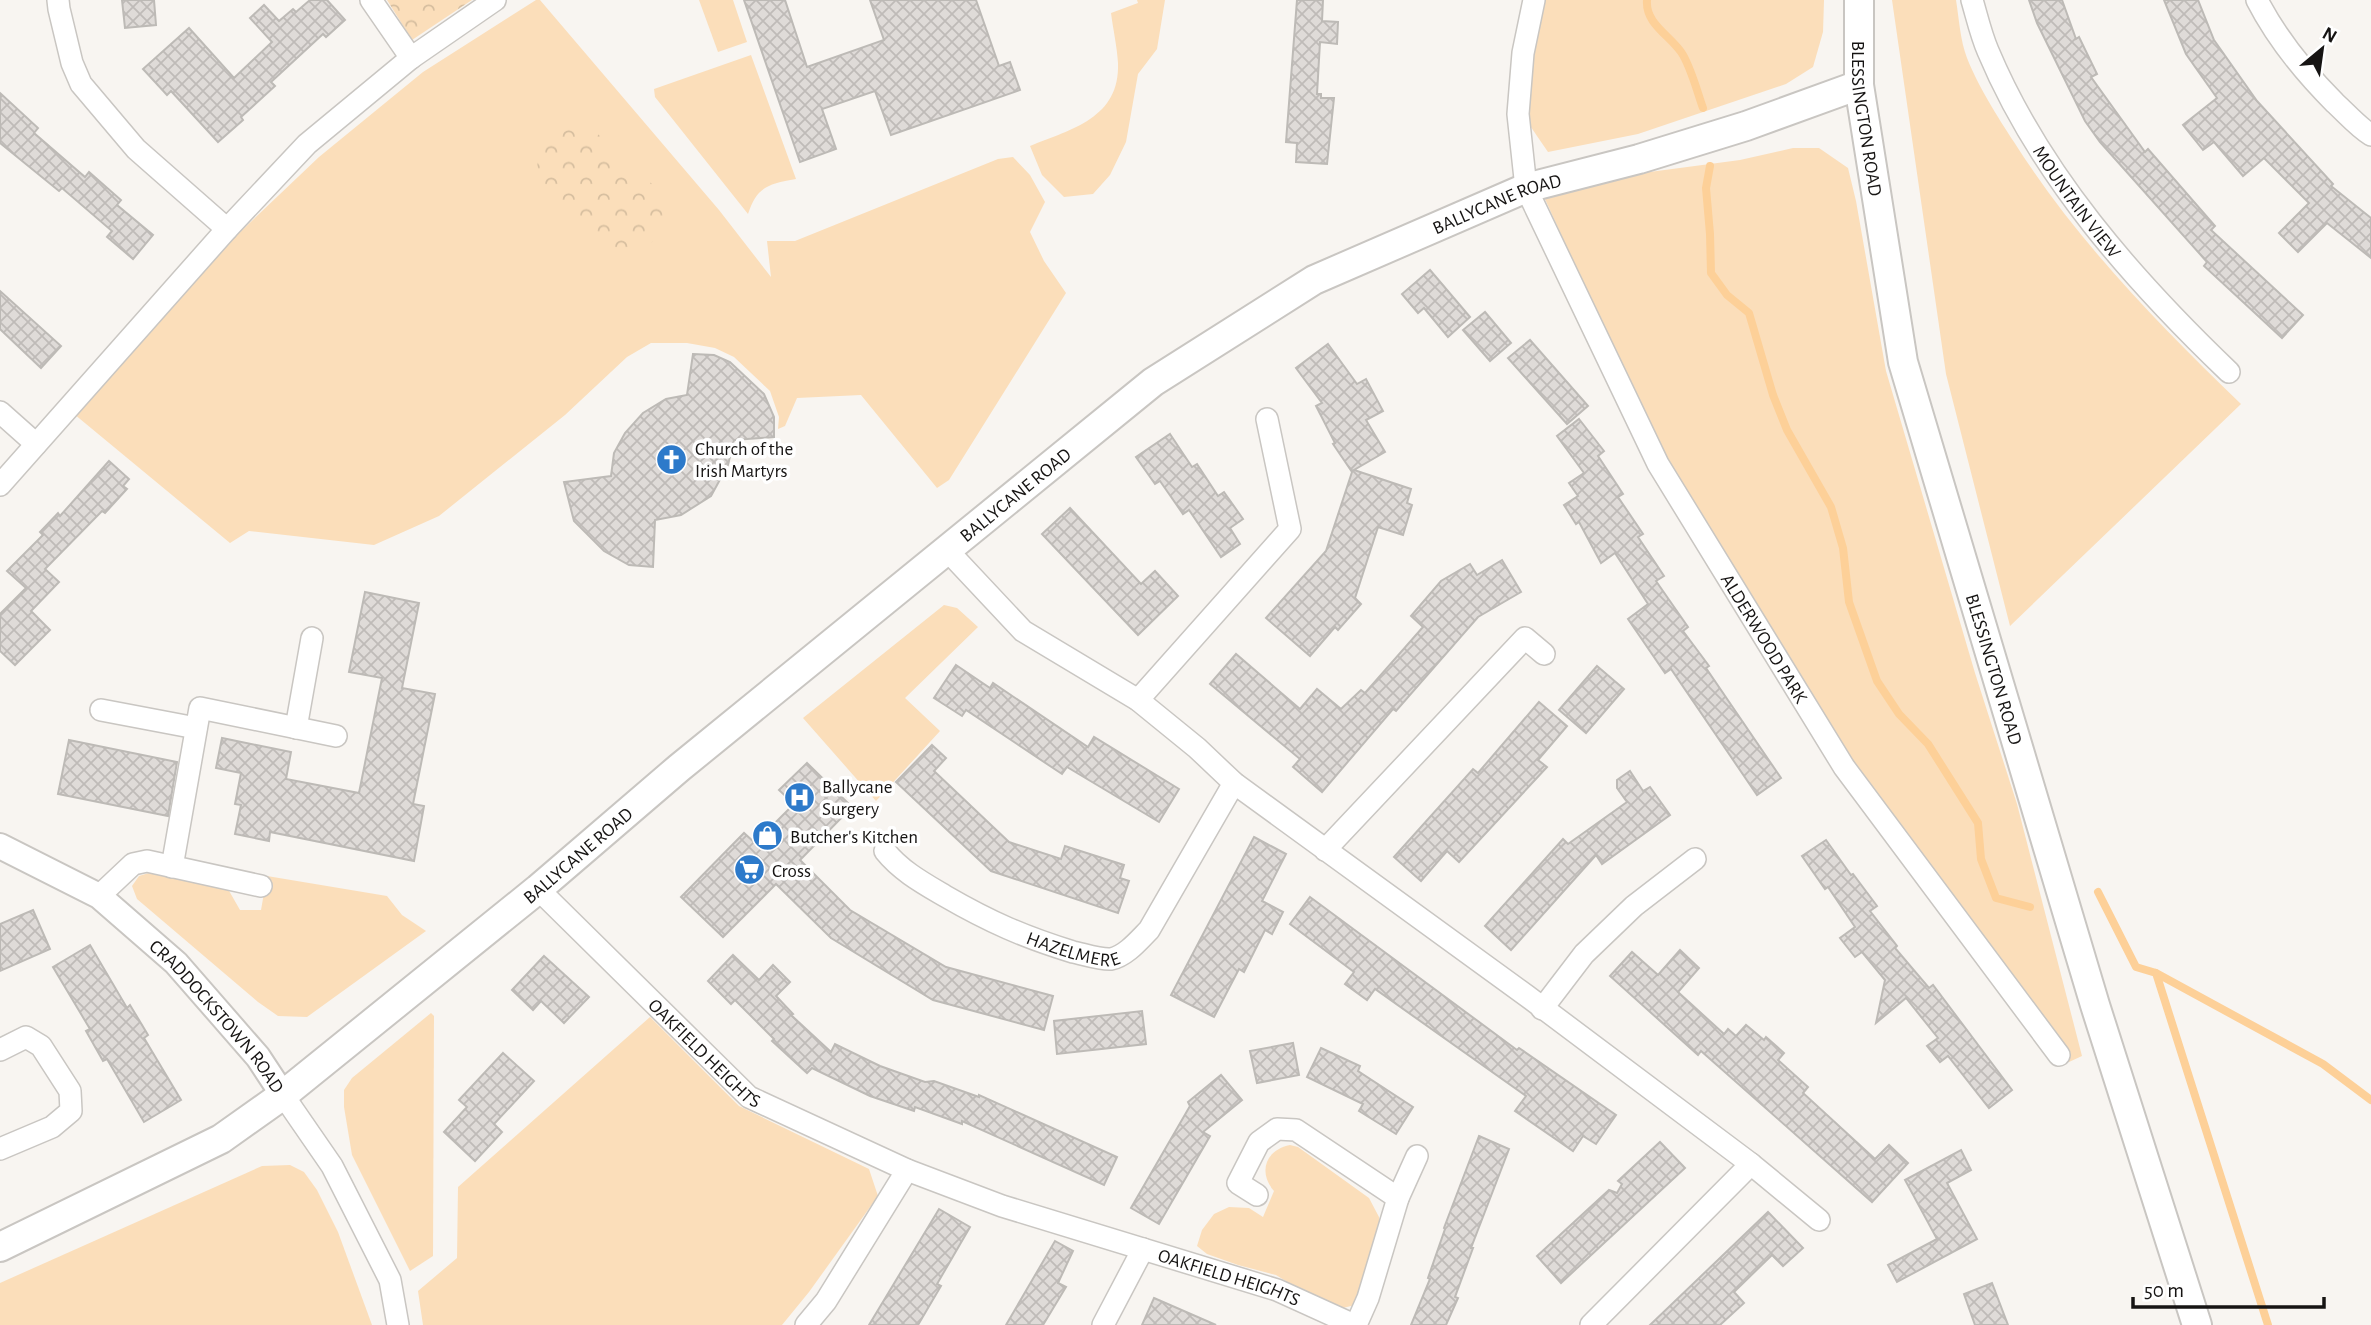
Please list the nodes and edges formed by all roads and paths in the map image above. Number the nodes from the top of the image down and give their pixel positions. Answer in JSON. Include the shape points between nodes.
{"nodes":[{"id":1,"x":58,"y":0,"type":"edge"},
{"id":2,"x":371,"y":0,"type":"edge"},
{"id":3,"x":495,"y":0,"type":"edge"},
{"id":4,"x":1534,"y":0,"type":"edge"},
{"id":5,"x":1859,"y":0,"type":"edge"},
{"id":6,"x":1972,"y":0,"type":"edge"},
{"id":7,"x":2257,"y":0,"type":"edge"},
{"id":8,"x":411,"y":58,"type":"junction"},
{"id":9,"x":1858,"y":85,"type":"junction"},
{"id":10,"x":2371,"y":135,"type":"edge"},
{"id":11,"x":1526,"y":188,"type":"junction"},
{"id":12,"x":227,"y":229,"type":"junction"},
{"id":13,"x":2229,"y":372,"type":"dead end"},
{"id":14,"x":0,"y":412,"type":"edge"},
{"id":15,"x":1267,"y":419,"type":"dead end"},
{"id":16,"x":36,"y":444,"type":"junction"},
{"id":17,"x":0,"y":485,"type":"edge"},
{"id":18,"x":946,"y":549,"type":"junction"},
{"id":19,"x":312,"y":638,"type":"dead end"},
{"id":20,"x":1544,"y":654,"type":"dead end"},
{"id":21,"x":1138,"y":700,"type":"junction"},
{"id":22,"x":101,"y":710,"type":"dead end"},
{"id":23,"x":196,"y":728,"type":"junction"},
{"id":24,"x":296,"y":728,"type":"junction"},
{"id":25,"x":336,"y":736,"type":"dead end"},
{"id":26,"x":1234,"y":783,"type":"junction"},
{"id":27,"x":0,"y":846,"type":"edge"},
{"id":28,"x":1325,"y":850,"type":"junction"},
{"id":29,"x":885,"y":851,"type":"dead end"},
{"id":30,"x":1695,"y":859,"type":"dead end"},
{"id":31,"x":173,"y":867,"type":"junction"},
{"id":32,"x":261,"y":886,"type":"dead end"},
{"id":33,"x":538,"y":889,"type":"junction"},
{"id":34,"x":99,"y":896,"type":"junction"},
{"id":35,"x":1542,"y":1009,"type":"junction"},
{"id":36,"x":0,"y":1050,"type":"edge"},
{"id":37,"x":2059,"y":1055,"type":"dead end"},
{"id":38,"x":283,"y":1095,"type":"junction"},
{"id":39,"x":0,"y":1149,"type":"edge"},
{"id":40,"x":1417,"y":1156,"type":"dead end"},
{"id":41,"x":1751,"y":1164,"type":"junction"},
{"id":42,"x":907,"y":1170,"type":"junction"},
{"id":43,"x":1257,"y":1195,"type":"dead end"},
{"id":44,"x":1398,"y":1198,"type":"junction"},
{"id":45,"x":1819,"y":1220,"type":"dead end"},
{"id":46,"x":1,"y":1246,"type":"edge"},
{"id":47,"x":1143,"y":1249,"type":"junction"},
{"id":48,"x":398,"y":1325,"type":"edge"},
{"id":49,"x":806,"y":1325,"type":"edge"},
{"id":50,"x":1103,"y":1325,"type":"edge"},
{"id":51,"x":1355,"y":1325,"type":"edge"},
{"id":52,"x":1591,"y":1325,"type":"edge"},
{"id":53,"x":2197,"y":1325,"type":"edge"}],
"edges":[{"from":1,"to":12,"type":"street","via":[[81,84],[136,149]]},
{"from":2,"to":8,"type":"street"},
{"from":3,"to":8,"type":"street"},
{"from":4,"to":11,"type":"street","name":"ALDERWOOD PARK","via":[[1523,53],[1518,114]]},
{"from":5,"to":9,"type":"main road","name":"BLESSINGTON ROAD"},
{"from":6,"to":13,"type":"street","name":"MOUNTAIN VIEW","via":[[1987,49],[2018,115],[2059,177],[2174,320]]},
{"from":7,"to":10,"type":"street","via":[[2272,29],[2311,79]]},
{"from":8,"to":12,"type":"street","via":[[307,144]]},
{"from":9,"to":11,"type":"main road","name":"BALLYCANE ROAD","via":[[1639,159]]},
{"from":9,"to":53,"type":"main road","name":"BLESSINGTON ROAD","via":[[1903,362],[2028,787]]},
{"from":11,"to":18,"type":"main road","name":"BALLYCANE ROAD","via":[[1314,280],[1153,382]]},
{"from":11,"to":37,"type":"street","name":"ALDERWOOD PARK","via":[[1658,464],[1844,767]]},
{"from":12,"to":16,"type":"street"},
{"from":14,"to":16,"type":"street"},
{"from":15,"to":21,"type":"street","via":[[1290,529]]},
{"from":16,"to":17,"type":"street"},
{"from":18,"to":21,"type":"street","via":[[1023,631]]},
{"from":18,"to":33,"type":"main road","name":"BALLYCANE ROAD"},
{"from":19,"to":24,"type":"street"},
{"from":20,"to":28,"type":"street","via":[[1525,638]]},
{"from":21,"to":26,"type":"street"},
{"from":22,"to":23,"type":"street"},
{"from":23,"to":24,"type":"street","via":[[200,708]]},
{"from":23,"to":31,"type":"street"},
{"from":24,"to":25,"type":"street"},
{"from":26,"to":28,"type":"street"},
{"from":26,"to":29,"type":"street","name":"HAZELMERE","via":[[1149,930],[1133,947],[1111,959],[1036,941],[990,922],[926,885],[895,864]]},
{"from":27,"to":34,"type":"street","name":"CRADDOCKSTOWN ROAD"},
{"from":28,"to":35,"type":"street"},
{"from":30,"to":35,"type":"street","via":[[1634,906],[1584,954]]},
{"from":31,"to":32,"type":"street"},
{"from":31,"to":34,"type":"street","via":[[147,861],[133,864]]},
{"from":33,"to":38,"type":"main road","name":"BALLYCANE ROAD"},
{"from":33,"to":42,"type":"street","name":"OAKFIELD HEIGHTS","via":[[748,1097]]},
{"from":34,"to":38,"type":"street","name":"CRADDOCKSTOWN ROAD","via":[[176,963],[258,1057]]},
{"from":35,"to":41,"type":"street"},
{"from":36,"to":39,"type":"street","via":[[26,1037],[41,1046],[70,1091],[71,1111],[52,1127]]},
{"from":38,"to":46,"type":"main road","name":"BALLYCANE ROAD","via":[[220,1139]]},
{"from":38,"to":48,"type":"street","name":"CRADDOCKSTOWN ROAD","via":[[332,1166],[390,1280]]},
{"from":40,"to":44,"type":"street","name":"OAKFIELD HEIGHTS"},
{"from":41,"to":45,"type":"street"},
{"from":41,"to":52,"type":"street"},
{"from":42,"to":47,"type":"street","name":"OAKFIELD HEIGHTS","via":[[1002,1206]]},
{"from":42,"to":49,"type":"street","via":[[827,1301]]},
{"from":43,"to":44,"type":"street","via":[[1238,1183],[1259,1142],[1277,1129],[1296,1130]]},
{"from":44,"to":51,"type":"street","name":"OAKFIELD HEIGHTS","via":[[1368,1298]]},
{"from":47,"to":50,"type":"street","name":"OAKFIELD HEIGHTS"},
{"from":47,"to":51,"type":"street","name":"OAKFIELD HEIGHTS","via":[[1277,1290]]}]}
